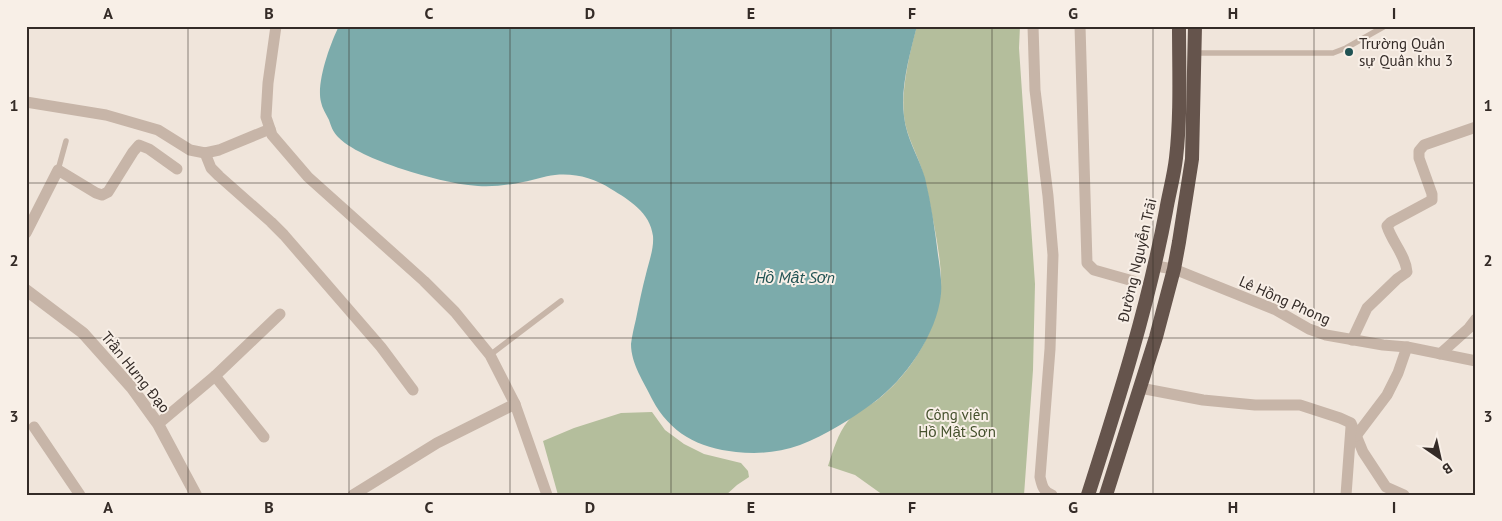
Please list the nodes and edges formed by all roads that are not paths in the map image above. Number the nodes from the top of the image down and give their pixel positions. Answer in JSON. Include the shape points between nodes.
{"nodes":[{"id":1,"x":276,"y":26,"type":"edge"},
{"id":2,"x":1033,"y":26,"type":"edge"},
{"id":3,"x":1080,"y":26,"type":"edge"},
{"id":4,"x":1179,"y":26,"type":"edge"},
{"id":5,"x":1195,"y":26,"type":"edge"},
{"id":6,"x":1385,"y":26,"type":"edge"},
{"id":7,"x":1195,"y":53,"type":"junction"},
{"id":8,"x":26,"y":102,"type":"edge"},
{"id":9,"x":1476,"y":127,"type":"edge"},
{"id":10,"x":270,"y":129,"type":"junction"},
{"id":11,"x":66,"y":142,"type":"dead end"},
{"id":12,"x":205,"y":152,"type":"junction"},
{"id":13,"x":177,"y":169,"type":"dead end"},
{"id":14,"x":58,"y":170,"type":"junction"},
{"id":15,"x":26,"y":233,"type":"edge"},
{"id":16,"x":1155,"y":266,"type":"junction"},
{"id":17,"x":1174,"y":269,"type":"junction"},
{"id":18,"x":1133,"y":281,"type":"dead end"},
{"id":19,"x":26,"y":290,"type":"edge"},
{"id":20,"x":561,"y":301,"type":"dead end"},
{"id":21,"x":280,"y":314,"type":"dead end"},
{"id":22,"x":1476,"y":319,"type":"edge"},
{"id":23,"x":1352,"y":340,"type":"junction"},
{"id":24,"x":1407,"y":347,"type":"junction"},
{"id":25,"x":1440,"y":354,"type":"junction"},
{"id":26,"x":490,"y":355,"type":"junction"},
{"id":27,"x":1476,"y":361,"type":"edge"},
{"id":28,"x":214,"y":376,"type":"junction"},
{"id":29,"x":1140,"y":388,"type":"junction"},
{"id":30,"x":414,"y":390,"type":"dead end"},
{"id":31,"x":515,"y":404,"type":"junction"},
{"id":32,"x":158,"y":424,"type":"junction"},
{"id":33,"x":1351,"y":424,"type":"junction"},
{"id":34,"x":34,"y":427,"type":"dead end"},
{"id":35,"x":1356,"y":436,"type":"junction"},
{"id":36,"x":264,"y":437,"type":"dead end"},
{"id":37,"x":80,"y":495,"type":"edge"},
{"id":38,"x":196,"y":495,"type":"edge"},
{"id":39,"x":353,"y":495,"type":"edge"},
{"id":40,"x":547,"y":495,"type":"edge"},
{"id":41,"x":1052,"y":495,"type":"edge"},
{"id":42,"x":1088,"y":495,"type":"edge"},
{"id":43,"x":1106,"y":495,"type":"edge"},
{"id":44,"x":1346,"y":495,"type":"edge"},
{"id":45,"x":1404,"y":495,"type":"edge"}],
"edges":[{"from":1,"to":10,"type":"street","via":[[266,117]]},
{"from":2,"to":41,"type":"street","via":[[1035,90],[1053,255],[1050,349],[1040,477],[1043,489]]},
{"from":3,"to":18,"type":"street","via":[[1087,263],[1094,270]]},
{"from":4,"to":16,"type":"highway","name":"Đường Nguyễn Trãi","via":[[1176,159]]},
{"from":5,"to":7,"type":"highway"},
{"from":6,"to":7,"type":"lane","via":[[1333,53]]},
{"from":7,"to":17,"type":"highway","via":[[1192,159]]},
{"from":8,"to":12,"type":"street","via":[[106,115],[158,130],[190,150]]},
{"from":9,"to":23,"type":"street","via":[[1424,145],[1419,151],[1432,200],[1387,226],[1407,265],[1407,272],[1367,308]]},
{"from":10,"to":12,"type":"street","via":[[219,150]]},
{"from":10,"to":26,"type":"street","via":[[308,177],[424,281],[455,312]]},
{"from":11,"to":14,"type":"lane"},
{"from":12,"to":30,"type":"street","via":[[211,168],[284,235]]},
{"from":13,"to":14,"type":"street","via":[[149,149],[139,146],[108,192],[102,195]]},
{"from":14,"to":15,"type":"street"},
{"from":16,"to":17,"type":"street","name":"Lê Hồng Phong"},
{"from":16,"to":42,"type":"highway","name":"Đường Nguyễn Trãi","via":[[1125,378]]},
{"from":17,"to":23,"type":"street","name":"Lê Hồng Phong","via":[[1276,310],[1309,329]]},
{"from":17,"to":29,"type":"highway"},
{"from":19,"to":32,"type":"street","name":"Trần Hưng Đạo","via":[[83,333],[132,388]]},
{"from":20,"to":26,"type":"lane"},
{"from":21,"to":28,"type":"street"},
{"from":22,"to":25,"type":"street"},
{"from":23,"to":24,"type":"street","name":"Lê Hồng Phong"},
{"from":24,"to":25,"type":"street","name":"Lê Hồng Phong"},
{"from":24,"to":35,"type":"street","via":[[1387,395]]},
{"from":25,"to":27,"type":"street","name":"Lê Hồng Phong"},
{"from":26,"to":31,"type":"street"},
{"from":28,"to":32,"type":"street"},
{"from":28,"to":36,"type":"street"},
{"from":29,"to":33,"type":"street","via":[[1203,400],[1300,406]]},
{"from":29,"to":43,"type":"highway"},
{"from":31,"to":39,"type":"street","via":[[437,443]]},
{"from":31,"to":40,"type":"street"},
{"from":32,"to":38,"type":"street","name":"Trần Hưng Đạo"},
{"from":33,"to":35,"type":"street"},
{"from":33,"to":44,"type":"street"},
{"from":34,"to":37,"type":"street"},
{"from":35,"to":45,"type":"street","via":[[1386,487]]}]}
